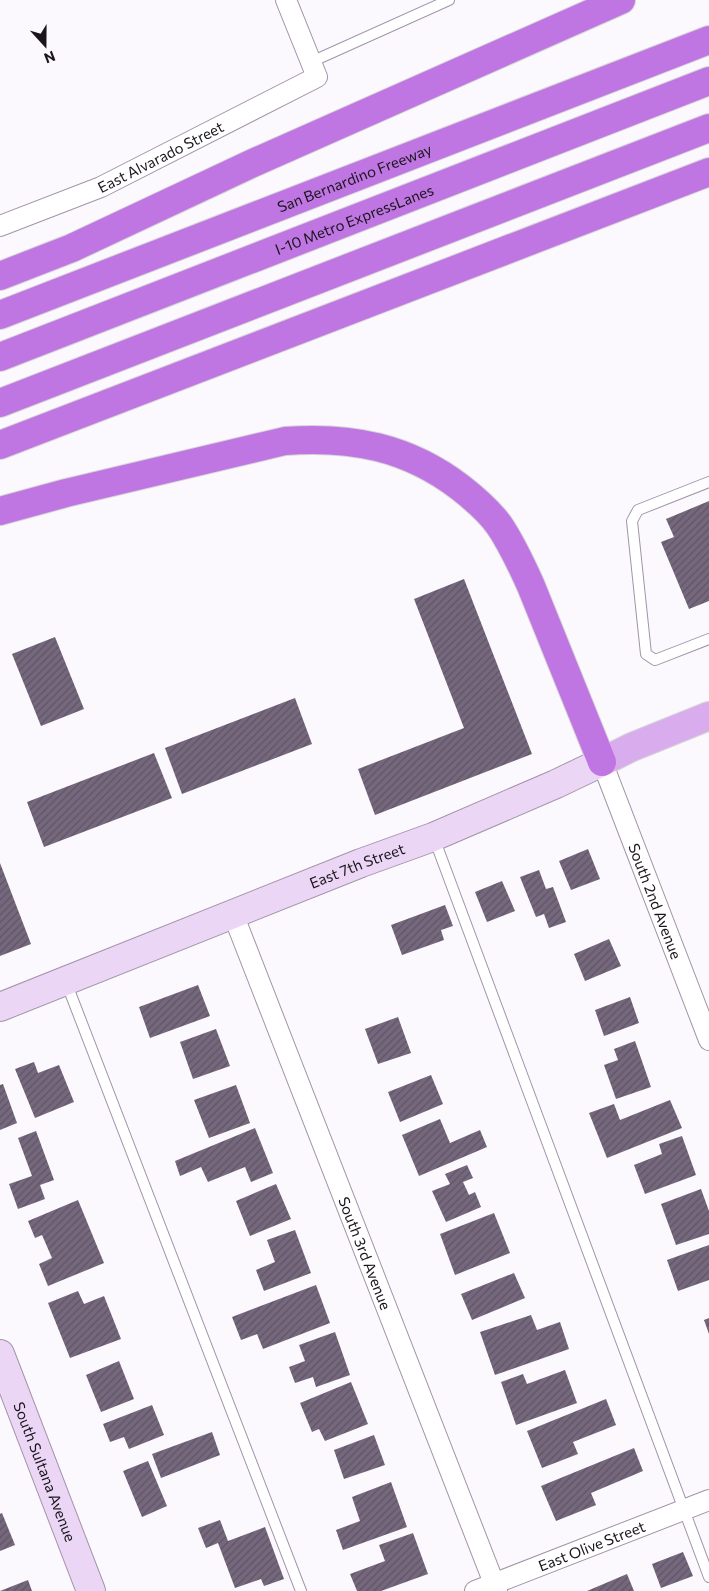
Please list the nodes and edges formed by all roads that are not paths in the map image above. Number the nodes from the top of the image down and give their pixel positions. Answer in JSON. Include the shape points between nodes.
{"nodes":[{"id":1,"x":286,"y":0,"type":"edge"},
{"id":2,"x":449,"y":0,"type":"edge"},
{"id":3,"x":621,"y":0,"type":"edge"},
{"id":4,"x":709,"y":40,"type":"edge"},
{"id":5,"x":314,"y":70,"type":"junction"},
{"id":6,"x":709,"y":81,"type":"edge"},
{"id":7,"x":709,"y":128,"type":"edge"},
{"id":8,"x":709,"y":172,"type":"edge"},
{"id":9,"x":0,"y":226,"type":"edge"},
{"id":10,"x":0,"y":276,"type":"edge"},
{"id":11,"x":0,"y":315,"type":"edge"},
{"id":12,"x":0,"y":357,"type":"edge"},
{"id":13,"x":0,"y":403,"type":"edge"},
{"id":14,"x":0,"y":445,"type":"edge"},
{"id":15,"x":709,"y":482,"type":"edge"},
{"id":16,"x":0,"y":511,"type":"edge"},
{"id":17,"x":709,"y":638,"type":"edge"},
{"id":18,"x":709,"y":716,"type":"edge"},
{"id":19,"x":602,"y":762,"type":"junction"},
{"id":20,"x":433,"y":837,"type":"junction"},
{"id":21,"x":233,"y":914,"type":"junction"},
{"id":22,"x":66,"y":982,"type":"junction"},
{"id":23,"x":0,"y":1008,"type":"edge"},
{"id":24,"x":709,"y":1040,"type":"edge"},
{"id":25,"x":0,"y":1354,"type":"edge"},
{"id":26,"x":7,"y":1392,"type":"edge"},
{"id":27,"x":709,"y":1500,"type":"edge"},
{"id":28,"x":683,"y":1510,"type":"junction"},
{"id":29,"x":709,"y":1577,"type":"edge"},
{"id":30,"x":496,"y":1587,"type":"edge"},
{"id":31,"x":91,"y":1591,"type":"edge"},
{"id":32,"x":302,"y":1591,"type":"edge"},
{"id":33,"x":475,"y":1591,"type":"edge"}],
"edges":[{"from":1,"to":5,"type":"street"},
{"from":2,"to":5,"type":"lane"},
{"from":3,"to":10,"type":"highway","via":[[262,159],[72,248]]},
{"from":4,"to":11,"type":"highway","name":"San Bernardino Freeway"},
{"from":5,"to":9,"type":"street","name":"East Alvarado Street","via":[[101,187]]},
{"from":6,"to":12,"type":"highway","name":"I-10 Metro ExpressLanes"},
{"from":7,"to":13,"type":"highway"},
{"from":8,"to":14,"type":"highway"},
{"from":15,"to":17,"type":"lane","via":[[638,510],[632,521],[646,654],[655,660]]},
{"from":16,"to":19,"type":"highway","via":[[286,441],[346,441],[405,455],[444,475],[472,497],[500,526],[530,586]]},
{"from":18,"to":19,"type":"main road","name":"East 7th Street"},
{"from":19,"to":20,"type":"street","name":"East 7th Street"},
{"from":19,"to":24,"type":"street","name":"South 2nd Avenue"},
{"from":20,"to":21,"type":"street","name":"East 7th Street"},
{"from":20,"to":28,"type":"lane"},
{"from":21,"to":22,"type":"street","name":"East 7th Street"},
{"from":21,"to":30,"type":"street","name":"South 3rd Avenue"},
{"from":22,"to":23,"type":"street","name":"East 7th Street"},
{"from":22,"to":32,"type":"lane"},
{"from":25,"to":26,"type":"street","name":"South Sultana Avenue"},
{"from":26,"to":31,"type":"street","name":"South Sultana Avenue"},
{"from":27,"to":28,"type":"street","name":"East Olive Street"},
{"from":28,"to":29,"type":"lane"},
{"from":28,"to":30,"type":"street","name":"East Olive Street"},
{"from":30,"to":33,"type":"street","name":"East Olive Street"}]}
